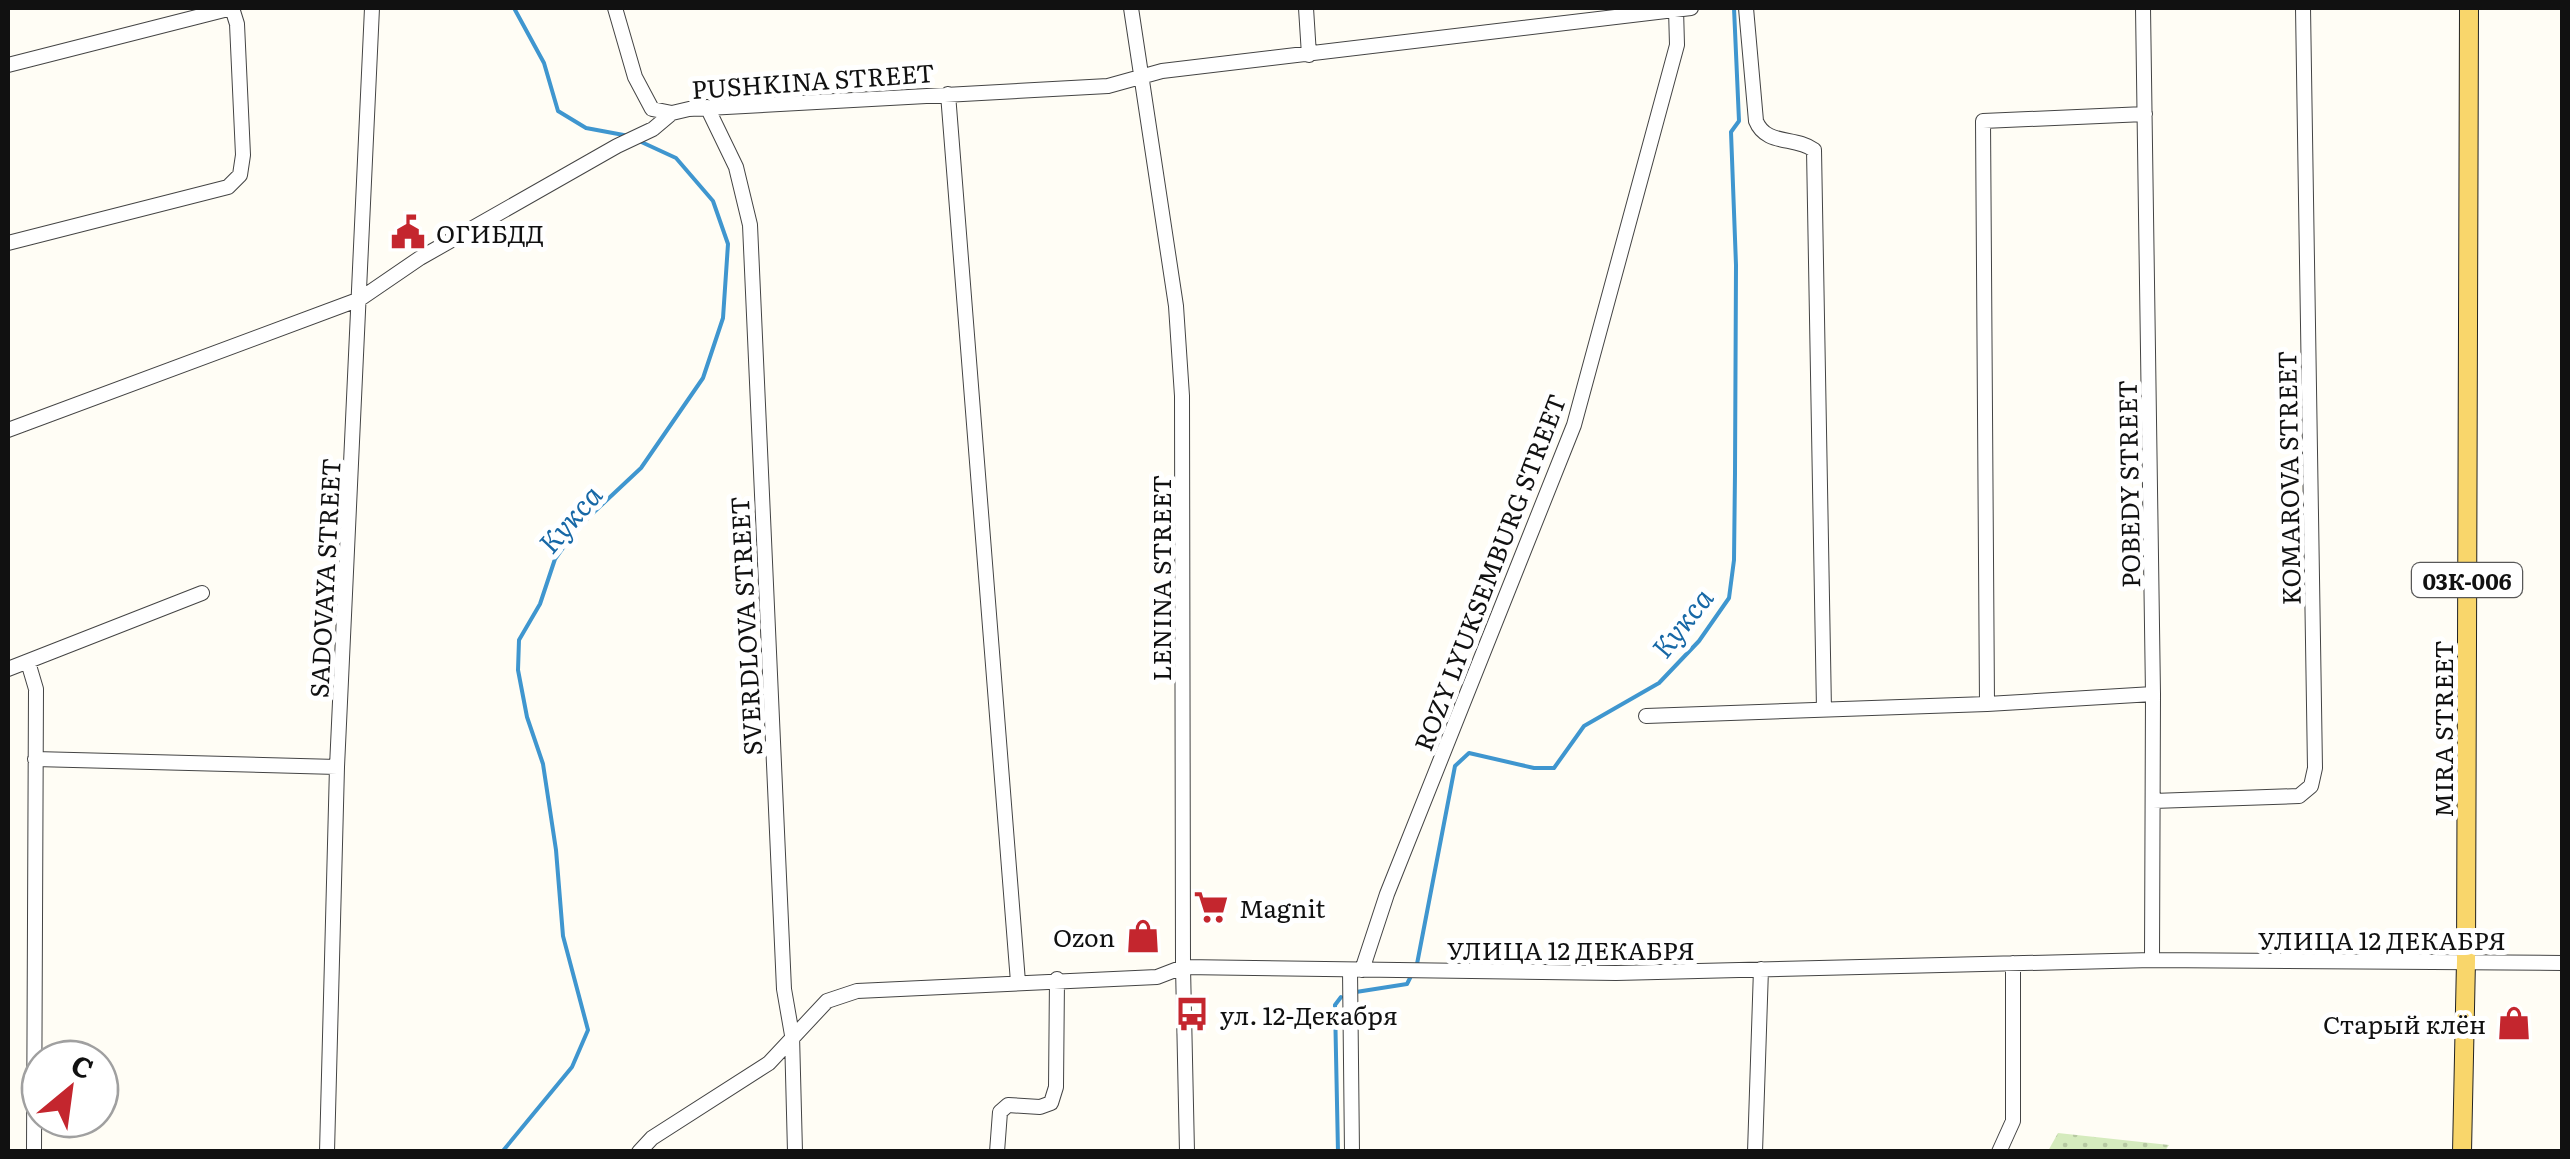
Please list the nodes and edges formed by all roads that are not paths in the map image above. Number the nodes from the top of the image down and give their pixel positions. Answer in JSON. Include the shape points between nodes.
{"nodes":[{"id":1,"x":232,"y":8,"type":"edge"},
{"id":2,"x":368,"y":8,"type":"edge"},
{"id":3,"x":616,"y":8,"type":"edge"},
{"id":4,"x":1130,"y":8,"type":"edge"},
{"id":5,"x":1306,"y":8,"type":"edge"},
{"id":6,"x":1684,"y":8,"type":"edge"},
{"id":7,"x":1746,"y":8,"type":"edge"},
{"id":8,"x":2143,"y":8,"type":"edge"},
{"id":9,"x":2303,"y":8,"type":"edge"},
{"id":10,"x":2468,"y":8,"type":"edge"},
{"id":11,"x":1309,"y":55,"type":"junction"},
{"id":12,"x":8,"y":65,"type":"edge"},
{"id":13,"x":1140,"y":76,"type":"junction"},
{"id":14,"x":948,"y":94,"type":"junction"},
{"id":15,"x":707,"y":107,"type":"junction"},
{"id":16,"x":672,"y":113,"type":"junction"},
{"id":17,"x":2145,"y":114,"type":"junction"},
{"id":18,"x":8,"y":243,"type":"edge"},
{"id":19,"x":360,"y":299,"type":"junction"},
{"id":20,"x":8,"y":430,"type":"edge"},
{"id":21,"x":202,"y":593,"type":"dead end"},
{"id":22,"x":28,"y":662,"type":"junction"},
{"id":23,"x":8,"y":669,"type":"edge"},
{"id":24,"x":2153,"y":694,"type":"junction"},
{"id":25,"x":1987,"y":704,"type":"junction"},
{"id":26,"x":1824,"y":710,"type":"junction"},
{"id":27,"x":1646,"y":716,"type":"dead end"},
{"id":28,"x":35,"y":759,"type":"junction"},
{"id":29,"x":336,"y":767,"type":"junction"},
{"id":30,"x":2154,"y":801,"type":"junction"},
{"id":31,"x":2152,"y":960,"type":"junction"},
{"id":32,"x":2466,"y":961,"type":"junction"},
{"id":33,"x":2562,"y":963,"type":"edge"},
{"id":34,"x":2013,"y":964,"type":"junction"},
{"id":35,"x":1183,"y":967,"type":"junction"},
{"id":36,"x":1761,"y":969,"type":"junction"},
{"id":37,"x":1356,"y":970,"type":"junction"},
{"id":38,"x":1057,"y":979,"type":"junction"},
{"id":39,"x":1018,"y":982,"type":"junction"},
{"id":40,"x":792,"y":1036,"type":"junction"},
{"id":41,"x":34,"y":1152,"type":"edge"},
{"id":42,"x":327,"y":1152,"type":"edge"},
{"id":43,"x":640,"y":1152,"type":"edge"},
{"id":44,"x":795,"y":1152,"type":"edge"},
{"id":45,"x":996,"y":1152,"type":"edge"},
{"id":46,"x":1187,"y":1152,"type":"edge"},
{"id":47,"x":1352,"y":1152,"type":"edge"},
{"id":48,"x":1755,"y":1152,"type":"edge"},
{"id":49,"x":1999,"y":1152,"type":"edge"},
{"id":50,"x":2462,"y":1152,"type":"edge"}],
"edges":[{"from":1,"to":12,"type":"street"},
{"from":1,"to":18,"type":"street","via":[[244,155],[240,175],[228,188]]},
{"from":2,"to":19,"type":"street","name":"SADOVAYA STREET"},
{"from":3,"to":16,"type":"street","via":[[635,77],[652,108]]},
{"from":4,"to":13,"type":"street","name":"LENINA STREET"},
{"from":5,"to":11,"type":"street"},
{"from":6,"to":11,"type":"street","name":"PUSHKINA STREET"},
{"from":6,"to":37,"type":"street","name":"ROZY LYUKSEMBURG STREET","via":[[1574,425]]},
{"from":7,"to":26,"type":"street","via":[[1760,132],[1814,150]]},
{"from":8,"to":17,"type":"street","name":"POBEDY STREET"},
{"from":9,"to":30,"type":"street","name":"KOMAROVA STREET","via":[[2311,786],[2300,796]]},
{"from":10,"to":32,"type":"main road","name":"MIRA STREET","number":"03К-006"},
{"from":11,"to":13,"type":"street","name":"PUSHKINA STREET"},
{"from":13,"to":14,"type":"street","name":"PUSHKINA STREET","via":[[1108,86]]},
{"from":13,"to":35,"type":"street","name":"LENINA STREET","via":[[1176,306],[1182,396]]},
{"from":14,"to":15,"type":"street","name":"PUSHKINA STREET"},
{"from":14,"to":39,"type":"street"},
{"from":15,"to":16,"type":"street","name":"PUSHKINA STREET"},
{"from":15,"to":40,"type":"street","name":"SVERDLOVA STREET","via":[[736,167],[750,225],[784,988]]},
{"from":16,"to":19,"type":"street","name":"PUSHKINA STREET"},
{"from":17,"to":24,"type":"street","name":"POBEDY STREET"},
{"from":17,"to":25,"type":"street","via":[[1983,121]]},
{"from":19,"to":20,"type":"street","name":"PUSHKINA STREET"},
{"from":19,"to":29,"type":"street","name":"SADOVAYA STREET"},
{"from":21,"to":22,"type":"street"},
{"from":22,"to":23,"type":"street"},
{"from":22,"to":28,"type":"street","via":[[36,689]]},
{"from":24,"to":25,"type":"street"},
{"from":24,"to":30,"type":"street","name":"POBEDY STREET"},
{"from":25,"to":26,"type":"street"},
{"from":26,"to":27,"type":"street"},
{"from":28,"to":29,"type":"street"},
{"from":28,"to":41,"type":"street"},
{"from":29,"to":42,"type":"street","name":"SADOVAYA STREET"},
{"from":30,"to":31,"type":"street","name":"POBEDY STREET"},
{"from":31,"to":32,"type":"street","name":"УЛИЦА 12 ДЕКАБРЯ"},
{"from":31,"to":34,"type":"street","name":"УЛИЦА 12 ДЕКАБРЯ"},
{"from":32,"to":33,"type":"street","name":"УЛИЦА 12 ДЕКАБРЯ"},
{"from":32,"to":50,"type":"main road","name":"MIRA STREET","number":"03К-006"},
{"from":34,"to":36,"type":"street","name":"УЛИЦА 12 ДЕКАБРЯ"},
{"from":34,"to":49,"type":"street","via":[[2012,1121]]},
{"from":35,"to":37,"type":"street","name":"УЛИЦА 12 ДЕКАБРЯ"},
{"from":35,"to":38,"type":"street","name":"УЛИЦА 12 ДЕКАБРЯ","via":[[1157,977]]},
{"from":35,"to":46,"type":"street","name":"LENINA STREET"},
{"from":36,"to":37,"type":"street","name":"УЛИЦА 12 ДЕКАБРЯ"},
{"from":36,"to":48,"type":"street"},
{"from":37,"to":47,"type":"street","name":"ROZY LYUKSEMBURG STREET"},
{"from":38,"to":39,"type":"street","name":"УЛИЦА 12 ДЕКАБРЯ"},
{"from":38,"to":45,"type":"street","via":[[1051,1103],[1000,1112]]},
{"from":39,"to":40,"type":"street","name":"УЛИЦА 12 ДЕКАБРЯ","via":[[857,991],[827,1001]]},
{"from":40,"to":43,"type":"street","name":"УЛИЦА 12 ДЕКАБРЯ","via":[[768,1064]]},
{"from":40,"to":44,"type":"street","name":"SVERDLOVA STREET"}]}
